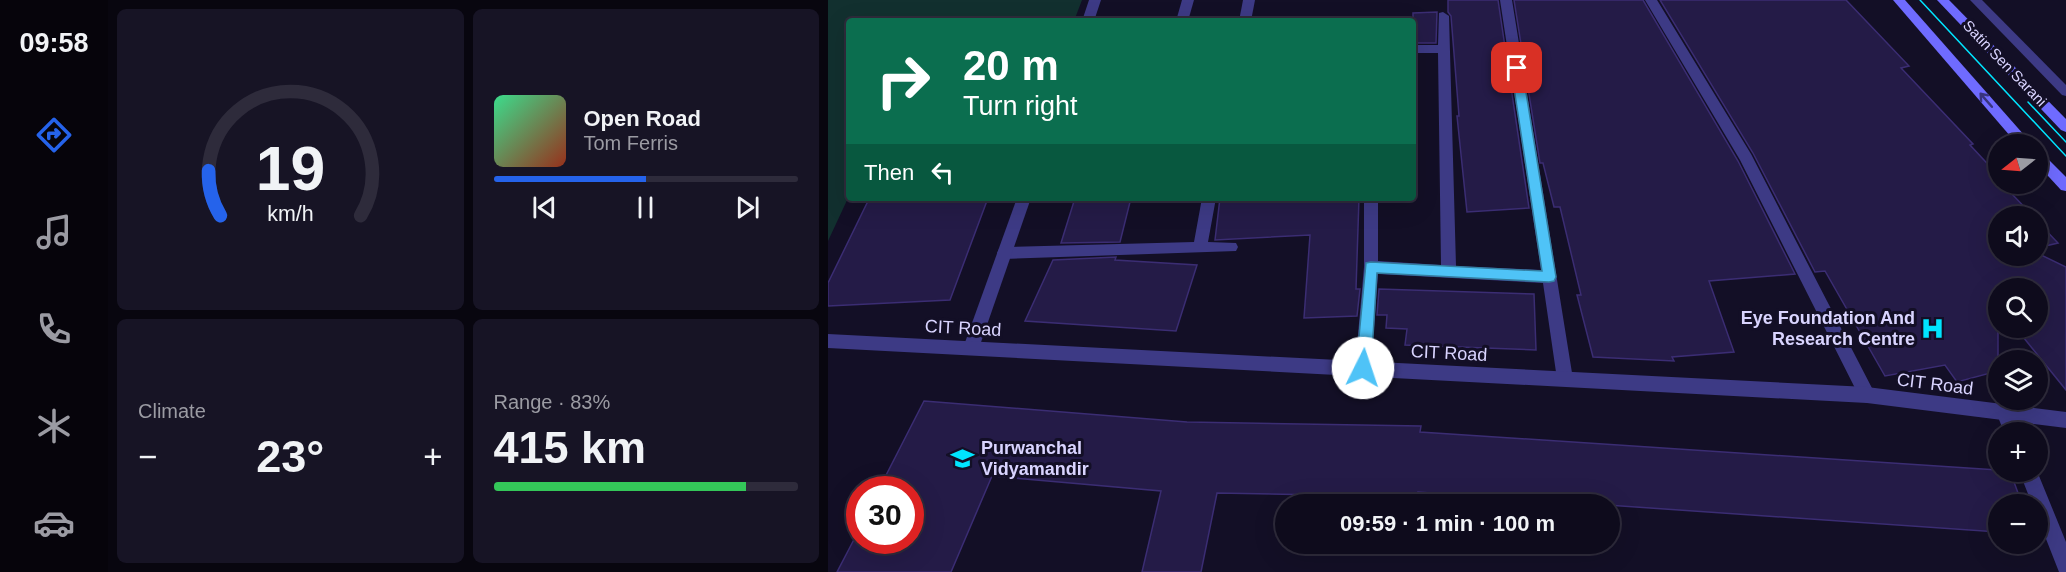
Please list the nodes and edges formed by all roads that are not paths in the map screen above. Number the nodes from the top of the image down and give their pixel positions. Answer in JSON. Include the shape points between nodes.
{"nodes":[{"id":1,"x":1095,"y":0,"type":"edge"},
{"id":2,"x":1188,"y":0,"type":"edge"},
{"id":3,"x":1249,"y":0,"type":"edge"},
{"id":4,"x":1506,"y":0,"type":"edge"},
{"id":5,"x":1651,"y":0,"type":"edge"},
{"id":6,"x":1899,"y":0,"type":"edge"},
{"id":7,"x":1943,"y":0,"type":"edge"},
{"id":8,"x":1976,"y":0,"type":"edge"},
{"id":9,"x":1443,"y":16,"type":"dead end"},
{"id":10,"x":1089,"y":18,"type":"edge"},
{"id":11,"x":1183,"y":18,"type":"edge"},
{"id":12,"x":1246,"y":18,"type":"edge"},
{"id":13,"x":1443,"y":49,"type":"junction"},
{"id":14,"x":1416,"y":50,"type":"edge"},
{"id":15,"x":2066,"y":92,"type":"edge"},
{"id":16,"x":2066,"y":127,"type":"edge"},
{"id":17,"x":2016,"y":134,"type":"edge"},
{"id":18,"x":2048,"y":167,"type":"edge"},
{"id":19,"x":2066,"y":186,"type":"edge"},
{"id":20,"x":1023,"y":201,"type":"edge"},
{"id":21,"x":1208,"y":201,"type":"edge"},
{"id":22,"x":1371,"y":201,"type":"edge"},
{"id":23,"x":1200,"y":247,"type":"junction"},
{"id":24,"x":1231,"y":247,"type":"dead end"},
{"id":25,"x":1004,"y":253,"type":"junction"},
{"id":26,"x":1371,"y":267,"type":"junction"},
{"id":27,"x":1449,"y":271,"type":"junction"},
{"id":28,"x":1549,"y":277,"type":"junction"},
{"id":29,"x":828,"y":341,"type":"edge"},
{"id":30,"x":971,"y":348,"type":"junction"},
{"id":31,"x":1363,"y":368,"type":"junction"},
{"id":32,"x":1565,"y":379,"type":"junction"},
{"id":33,"x":1867,"y":395,"type":"junction"},
{"id":34,"x":2004,"y":412,"type":"junction"},
{"id":35,"x":2066,"y":420,"type":"edge"},
{"id":36,"x":2008,"y":422,"type":"edge"},
{"id":37,"x":2032,"y":482,"type":"edge"},
{"id":38,"x":2066,"y":565,"type":"edge"}],
"edges":[{"from":1,"to":10,"type":"street"},
{"from":2,"to":11,"type":"street"},
{"from":3,"to":12,"type":"street"},
{"from":4,"to":28,"type":"street"},
{"from":5,"to":33,"type":"street","via":[[1746,158]]},
{"from":17,"to":6,"type":"main road","name":"Satin Sen Sarani","one_way":true},
{"from":7,"to":16,"type":"main road","name":"Satin Sen Sarani"},
{"from":8,"to":15,"type":"street"},
{"from":9,"to":13,"type":"street"},
{"from":13,"to":14,"type":"street"},
{"from":13,"to":27,"type":"street"},
{"from":18,"to":19,"type":"main road"},
{"from":20,"to":25,"type":"street"},
{"from":21,"to":23,"type":"street"},
{"from":22,"to":26,"type":"street"},
{"from":23,"to":24,"type":"street"},
{"from":23,"to":25,"type":"street"},
{"from":25,"to":30,"type":"street"},
{"from":26,"to":27,"type":"street"},
{"from":26,"to":31,"type":"street"},
{"from":27,"to":28,"type":"street"},
{"from":28,"to":32,"type":"street"},
{"from":29,"to":30,"type":"street","name":"CIT Road"},
{"from":30,"to":31,"type":"street","name":"CIT Road"},
{"from":31,"to":32,"type":"street","name":"CIT Road"},
{"from":32,"to":33,"type":"street","name":"CIT Road"},
{"from":33,"to":34,"type":"street","name":"CIT Road"},
{"from":34,"to":35,"type":"street","name":"CIT Road"},
{"from":34,"to":36,"type":"street"},
{"from":37,"to":38,"type":"street"}]}
